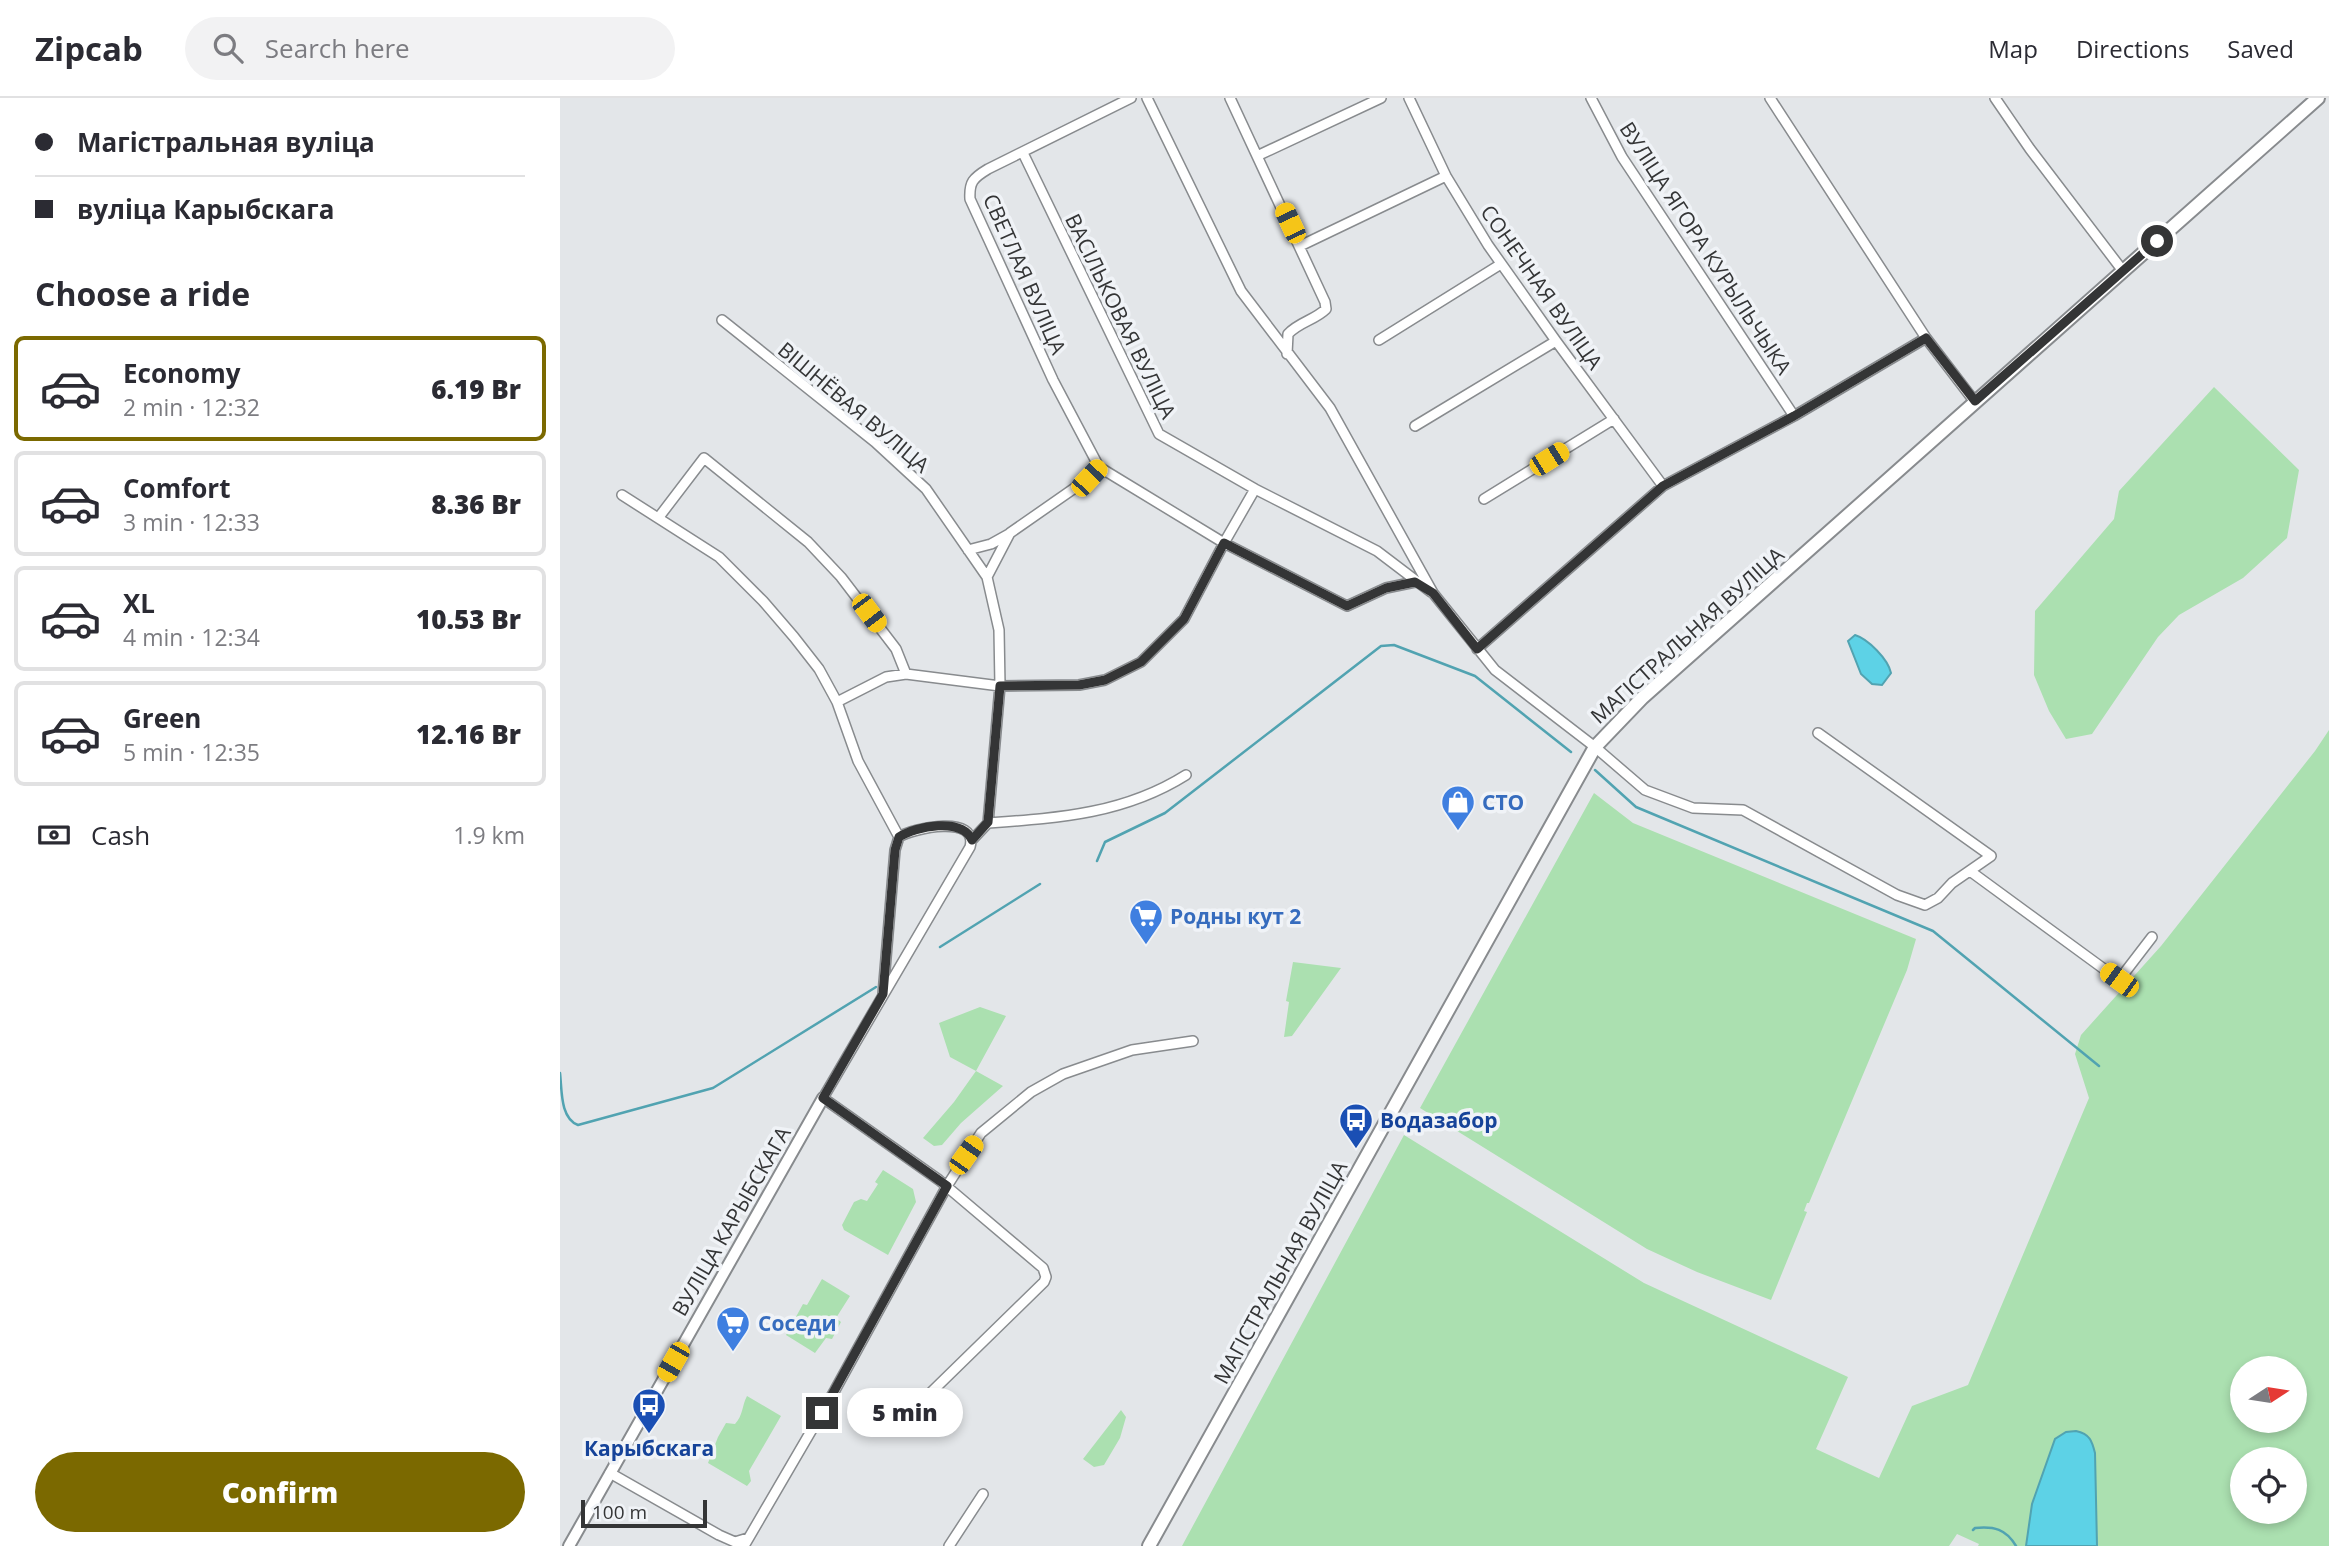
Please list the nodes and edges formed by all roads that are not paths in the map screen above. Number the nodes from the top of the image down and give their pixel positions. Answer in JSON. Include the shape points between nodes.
{"nodes":[{"id":1,"x":1131,"y":98,"type":"edge"},
{"id":2,"x":1147,"y":98,"type":"edge"},
{"id":3,"x":1230,"y":98,"type":"edge"},
{"id":4,"x":1381,"y":98,"type":"edge"},
{"id":5,"x":1409,"y":98,"type":"edge"},
{"id":6,"x":1591,"y":98,"type":"edge"},
{"id":7,"x":1770,"y":98,"type":"edge"},
{"id":8,"x":1995,"y":98,"type":"edge"},
{"id":9,"x":2316,"y":99,"type":"edge"},
{"id":10,"x":1023,"y":153,"type":"junction"},
{"id":11,"x":1257,"y":156,"type":"junction"},
{"id":12,"x":1446,"y":176,"type":"junction"},
{"id":13,"x":1300,"y":246,"type":"junction"},
{"id":14,"x":1501,"y":264,"type":"junction"},
{"id":15,"x":2123,"y":271,"type":"junction"},
{"id":16,"x":722,"y":320,"type":"dead end"},
{"id":17,"x":1926,"y":338,"type":"junction"},
{"id":18,"x":1379,"y":340,"type":"dead end"},
{"id":19,"x":1556,"y":341,"type":"junction"},
{"id":20,"x":1287,"y":354,"type":"junction"},
{"id":21,"x":1975,"y":401,"type":"junction"},
{"id":22,"x":1794,"y":416,"type":"junction"},
{"id":23,"x":1614,"y":419,"type":"junction"},
{"id":24,"x":1415,"y":426,"type":"dead end"},
{"id":25,"x":1099,"y":467,"type":"junction"},
{"id":26,"x":1663,"y":486,"type":"junction"},
{"id":27,"x":1255,"y":489,"type":"junction"},
{"id":28,"x":622,"y":495,"type":"dead end"},
{"id":29,"x":1484,"y":499,"type":"dead end"},
{"id":30,"x":659,"y":517,"type":"junction"},
{"id":31,"x":1010,"y":533,"type":"junction"},
{"id":32,"x":1224,"y":543,"type":"junction"},
{"id":33,"x":968,"y":550,"type":"junction"},
{"id":34,"x":1411,"y":555,"type":"junction"},
{"id":35,"x":1398,"y":565,"type":"junction"},
{"id":36,"x":986,"y":578,"type":"junction"},
{"id":37,"x":1415,"y":582,"type":"junction"},
{"id":38,"x":1433,"y":593,"type":"junction"},
{"id":39,"x":1477,"y":649,"type":"junction"},
{"id":40,"x":906,"y":674,"type":"junction"},
{"id":41,"x":1000,"y":686,"type":"junction"},
{"id":42,"x":837,"y":702,"type":"junction"},
{"id":43,"x":1818,"y":733,"type":"dead end"},
{"id":44,"x":1595,"y":747,"type":"junction"},
{"id":45,"x":1186,"y":775,"type":"dead end"},
{"id":46,"x":988,"y":822,"type":"junction"},
{"id":47,"x":899,"y":837,"type":"junction"},
{"id":48,"x":972,"y":840,"type":"junction"},
{"id":49,"x":1970,"y":871,"type":"junction"},
{"id":50,"x":2152,"y":937,"type":"dead end"},
{"id":51,"x":883,"y":994,"type":"junction"},
{"id":52,"x":1193,"y":1041,"type":"dead end"},
{"id":53,"x":823,"y":1098,"type":"junction"},
{"id":54,"x":947,"y":1186,"type":"junction"},
{"id":55,"x":914,"y":1409,"type":"dead end"},
{"id":56,"x":610,"y":1473,"type":"junction"},
{"id":57,"x":983,"y":1494,"type":"dead end"},
{"id":58,"x":719,"y":1535,"type":"junction"},
{"id":59,"x":741,"y":1543,"type":"edge"},
{"id":60,"x":569,"y":1546,"type":"edge"},
{"id":61,"x":722,"y":1546,"type":"edge"},
{"id":62,"x":949,"y":1546,"type":"edge"},
{"id":63,"x":1149,"y":1546,"type":"edge"}],
"edges":[{"from":1,"to":10,"type":"street","name":"СВЕТЛАЯ ВУЛІЦА"},
{"from":2,"to":20,"type":"street","via":[[1241,291]]},
{"from":3,"to":11,"type":"street"},
{"from":4,"to":11,"type":"street"},
{"from":5,"to":12,"type":"street","name":"СОНЕЧНАЯ ВУЛІЦА"},
{"from":6,"to":22,"type":"street","name":"ВУЛІЦА ЯГОРА КУРЫЛЬЧЫКА","via":[[1622,157]]},
{"from":7,"to":17,"type":"street"},
{"from":8,"to":15,"type":"street"},
{"from":9,"to":15,"type":"main road","name":"МАГІСТРАЛЬНАЯ ВУЛІЦА"},
{"from":10,"to":25,"type":"street","name":"СВЕТЛАЯ ВУЛІЦА","via":[[974,178],[970,199]]},
{"from":10,"to":27,"type":"street","name":"ВАСІЛЬКОВАЯ ВУЛІЦА","via":[[1159,434]]},
{"from":11,"to":13,"type":"street"},
{"from":12,"to":13,"type":"street"},
{"from":12,"to":14,"type":"street","name":"СОНЕЧНАЯ ВУЛІЦА"},
{"from":13,"to":20,"type":"street","via":[[1326,309],[1288,334]]},
{"from":14,"to":18,"type":"street"},
{"from":14,"to":19,"type":"street","name":"СОНЕЧНАЯ ВУЛІЦА"},
{"from":15,"to":21,"type":"main road","name":"МАГІСТРАЛЬНАЯ ВУЛІЦА"},
{"from":16,"to":33,"type":"street","name":"ВІШНЁВАЯ ВУЛІЦА","via":[[875,442],[926,489]]},
{"from":17,"to":21,"type":"street"},
{"from":17,"to":22,"type":"street"},
{"from":19,"to":23,"type":"street","name":"СОНЕЧНАЯ ВУЛІЦА"},
{"from":19,"to":24,"type":"street"},
{"from":20,"to":34,"type":"street","via":[[1330,408]]},
{"from":21,"to":44,"type":"main road","name":"МАГІСТРАЛЬНАЯ ВУЛІЦА","via":[[1642,698]]},
{"from":22,"to":26,"type":"street"},
{"from":23,"to":26,"type":"street","name":"СОНЕЧНАЯ ВУЛІЦА"},
{"from":23,"to":29,"type":"street"},
{"from":25,"to":31,"type":"street"},
{"from":25,"to":32,"type":"street"},
{"from":26,"to":39,"type":"street"},
{"from":27,"to":32,"type":"street"},
{"from":27,"to":35,"type":"street","name":"ВАСІЛЬКОВАЯ ВУЛІЦА"},
{"from":28,"to":30,"type":"street"},
{"from":30,"to":40,"type":"street","via":[[704,458],[808,542],[841,577],[896,649]]},
{"from":30,"to":42,"type":"street","via":[[719,557],[763,601],[819,669]]},
{"from":31,"to":33,"type":"street"},
{"from":31,"to":36,"type":"street"},
{"from":32,"to":37,"type":"street","via":[[1347,606],[1386,588]]},
{"from":32,"to":41,"type":"street","via":[[1184,619],[1141,662],[1105,680],[1079,685]]},
{"from":33,"to":36,"type":"street","name":"ВІШНЁВАЯ ВУЛІЦА"},
{"from":34,"to":35,"type":"street"},
{"from":34,"to":38,"type":"street"},
{"from":35,"to":37,"type":"street","name":"ВАСІЛЬКОВАЯ ВУЛІЦА"},
{"from":36,"to":41,"type":"street","name":"ВІШНЁВАЯ ВУЛІЦА","via":[[999,630]]},
{"from":37,"to":38,"type":"street","name":"ВАСІЛЬКОВАЯ ВУЛІЦА"},
{"from":38,"to":39,"type":"street"},
{"from":39,"to":44,"type":"street","via":[[1495,670]]},
{"from":40,"to":41,"type":"street"},
{"from":40,"to":42,"type":"street","via":[[886,677]]},
{"from":41,"to":46,"type":"street","name":"ВІШНЁВАЯ ВУЛІЦА"},
{"from":42,"to":47,"type":"street","via":[[858,761]]},
{"from":43,"to":49,"type":"street","via":[[1991,856]]},
{"from":44,"to":49,"type":"street","via":[[1645,790],[1693,808],[1743,810],[1916,902],[1926,905]]},
{"from":44,"to":63,"type":"main road","name":"МАГІСТРАЛЬНАЯ ВУЛІЦА"},
{"from":45,"to":46,"type":"street","via":[[1131,802],[1070,816]]},
{"from":46,"to":48,"type":"street"},
{"from":47,"to":48,"type":"street","via":[[918,828],[951,827],[963,829]]},
{"from":47,"to":51,"type":"street"},
{"from":48,"to":51,"type":"street"},
{"from":49,"to":50,"type":"street","via":[[2119,980]]},
{"from":51,"to":53,"type":"street"},
{"from":52,"to":54,"type":"street","via":[[1121,1053],[1041,1084],[981,1133]]},
{"from":53,"to":54,"type":"street"},
{"from":53,"to":56,"type":"street","name":"ВУЛІЦА КАРЫБСКАГА"},
{"from":54,"to":55,"type":"street","via":[[1044,1268],[1046,1277]]},
{"from":54,"to":59,"type":"street","via":[[835,1390]]},
{"from":56,"to":58,"type":"street"},
{"from":56,"to":60,"type":"street","name":"ВУЛІЦА КАРЫБСКАГА"},
{"from":57,"to":62,"type":"street"},
{"from":58,"to":59,"type":"street"},
{"from":58,"to":61,"type":"street"},
{"from":59,"to":61,"type":"street","via":[[727,1541]]}]}
